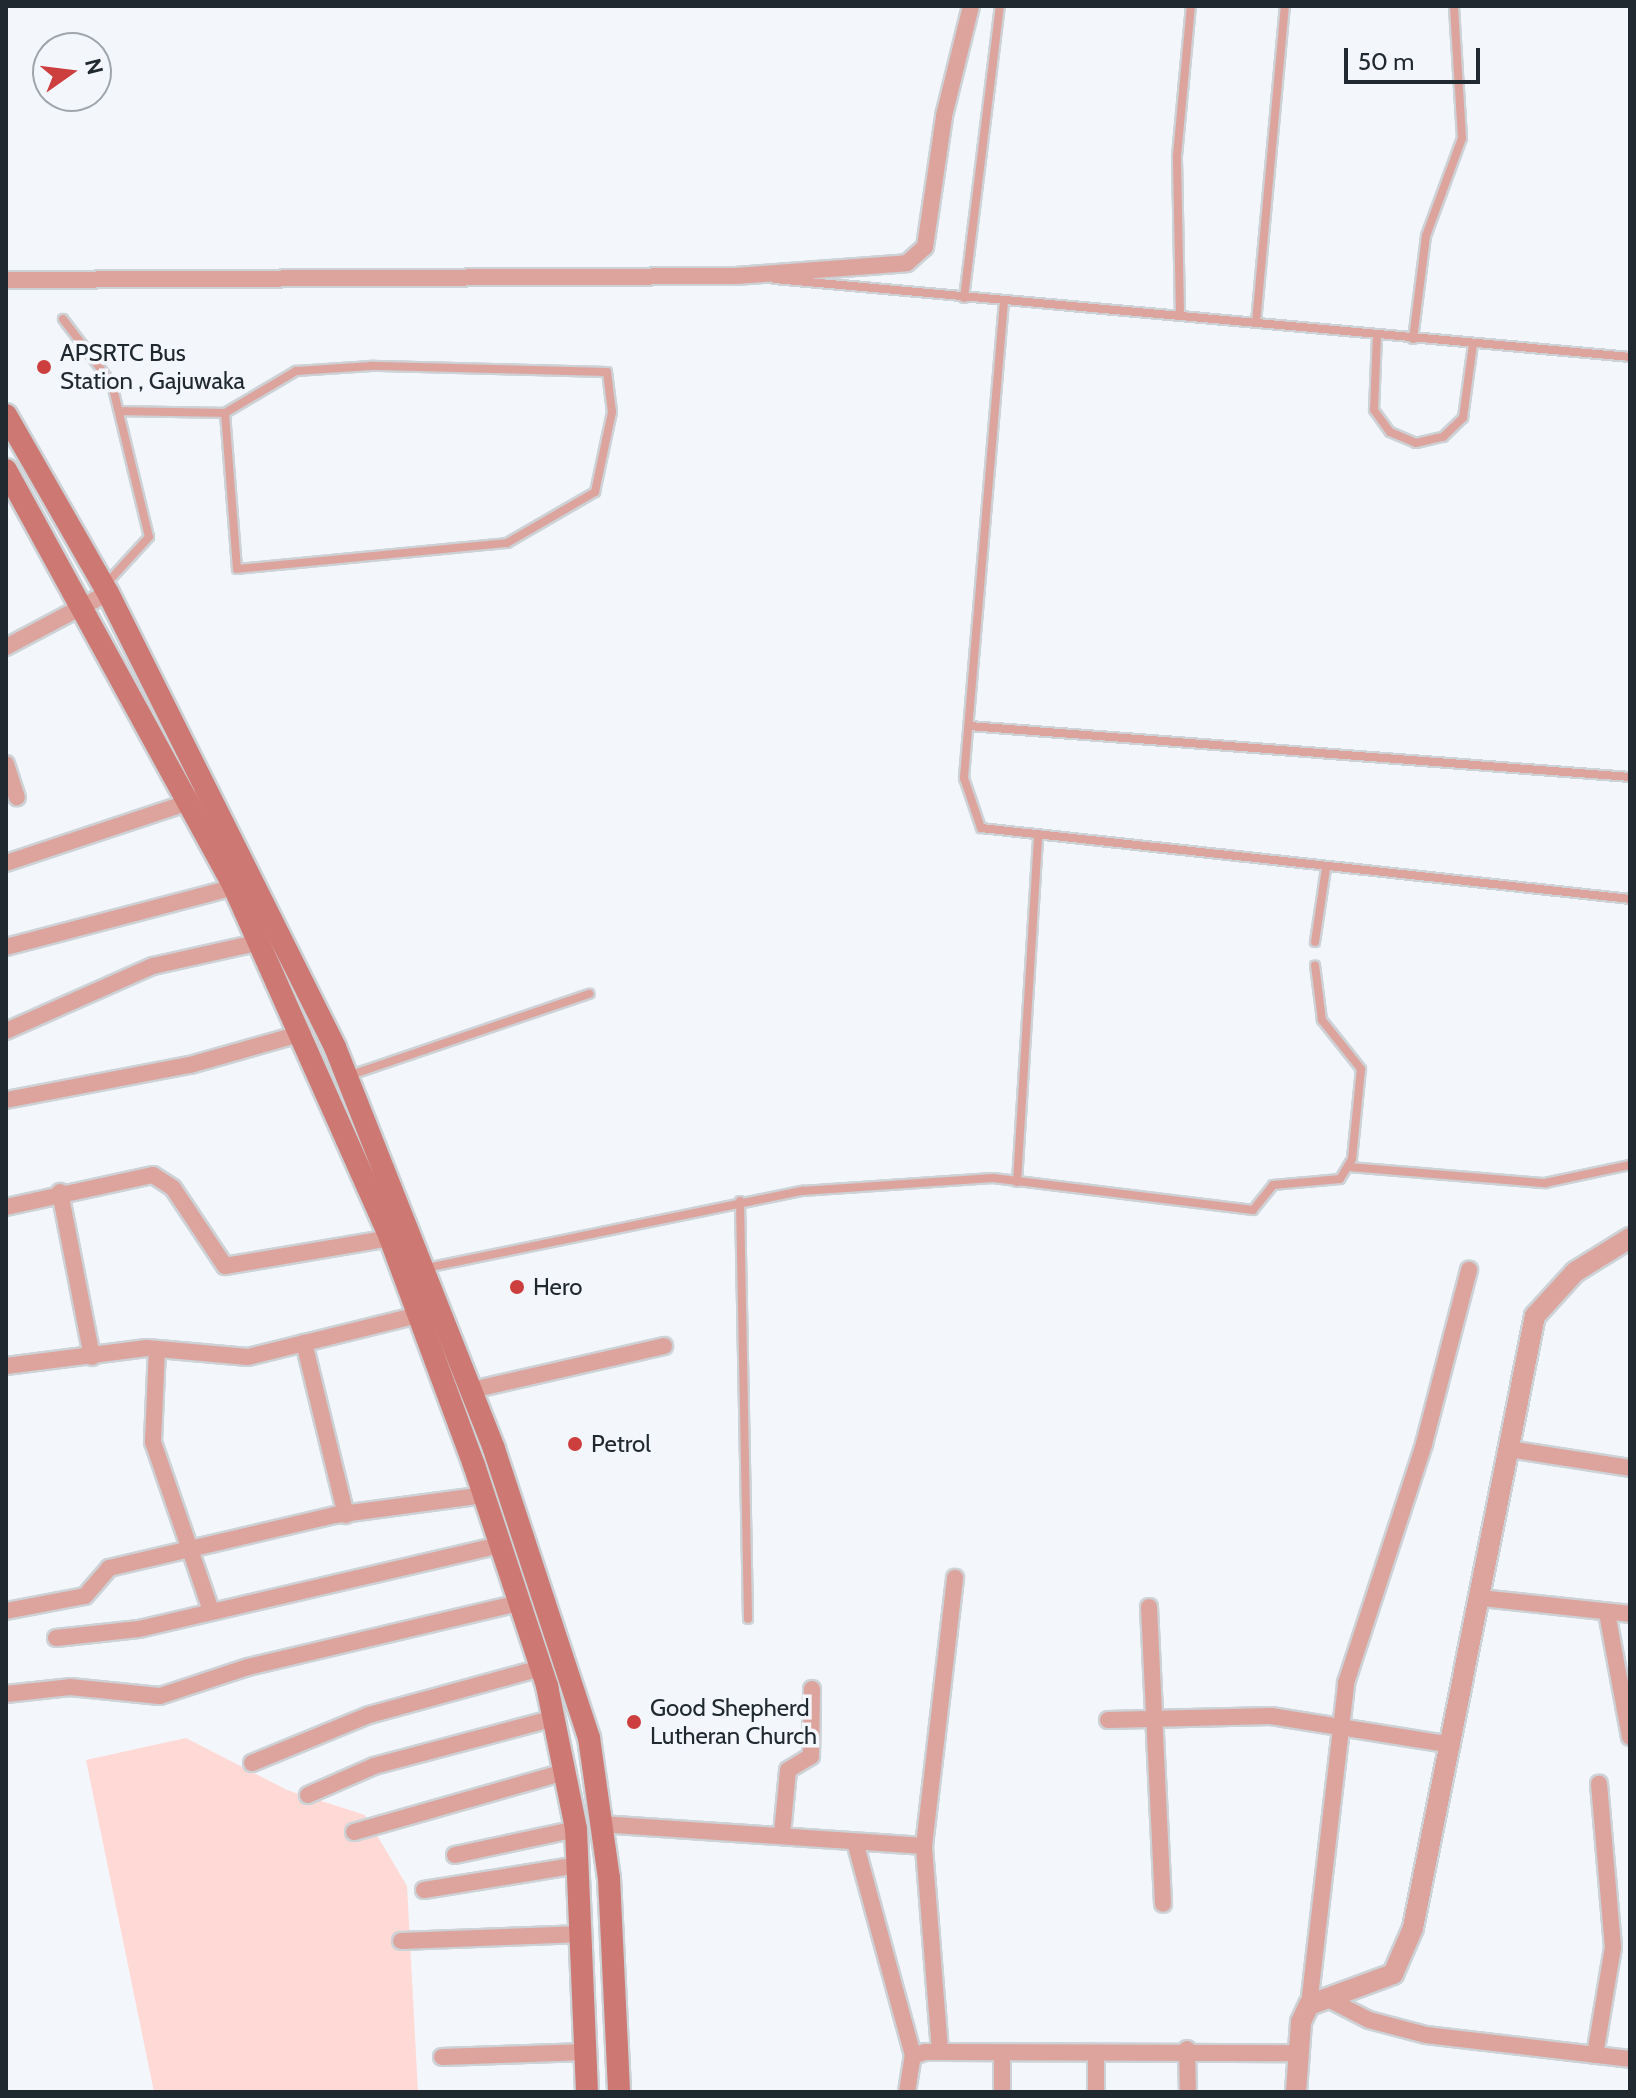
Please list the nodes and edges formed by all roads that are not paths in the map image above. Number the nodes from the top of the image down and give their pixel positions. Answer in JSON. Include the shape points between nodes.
{"nodes":[{"id":1,"x":971,"y":6,"type":"edge"},
{"id":2,"x":1000,"y":6,"type":"edge"},
{"id":3,"x":1191,"y":6,"type":"edge"},
{"id":4,"x":1285,"y":6,"type":"edge"},
{"id":5,"x":1454,"y":6,"type":"edge"},
{"id":6,"x":750,"y":273,"type":"junction"},
{"id":7,"x":6,"y":280,"type":"edge"},
{"id":8,"x":964,"y":298,"type":"junction"},
{"id":9,"x":1004,"y":301,"type":"junction"},
{"id":10,"x":1180,"y":315,"type":"junction"},
{"id":11,"x":63,"y":319,"type":"dead end"},
{"id":12,"x":1256,"y":323,"type":"junction"},
{"id":13,"x":1377,"y":336,"type":"junction"},
{"id":14,"x":1413,"y":339,"type":"junction"},
{"id":15,"x":1473,"y":344,"type":"junction"},
{"id":16,"x":1630,"y":357,"type":"edge"},
{"id":17,"x":119,"y":411,"type":"junction"},
{"id":18,"x":225,"y":413,"type":"junction"},
{"id":19,"x":6,"y":415,"type":"edge"},
{"id":20,"x":6,"y":470,"type":"edge"},
{"id":21,"x":104,"y":585,"type":"junction"},
{"id":22,"x":80,"y":599,"type":"junction"},
{"id":23,"x":131,"y":638,"type":"junction"},
{"id":24,"x":6,"y":647,"type":"edge"},
{"id":25,"x":108,"y":648,"type":"junction"},
{"id":26,"x":969,"y":726,"type":"junction"},
{"id":27,"x":6,"y":764,"type":"edge"},
{"id":28,"x":1630,"y":777,"type":"edge"},
{"id":29,"x":17,"y":797,"type":"dead end"},
{"id":30,"x":200,"y":799,"type":"junction"},
{"id":31,"x":1038,"y":839,"type":"junction"},
{"id":32,"x":6,"y":863,"type":"edge"},
{"id":33,"x":1326,"y":868,"type":"junction"},
{"id":34,"x":234,"y":887,"type":"junction"},
{"id":35,"x":1630,"y":899,"type":"edge"},
{"id":36,"x":260,"y":942,"type":"junction"},
{"id":37,"x":1315,"y":942,"type":"dead end"},
{"id":38,"x":6,"y":947,"type":"edge"},
{"id":39,"x":1315,"y":965,"type":"dead end"},
{"id":40,"x":296,"y":993,"type":"junction"},
{"id":41,"x":589,"y":994,"type":"dead end"},
{"id":42,"x":6,"y":1031,"type":"edge"},
{"id":43,"x":303,"y":1033,"type":"junction"},
{"id":44,"x":348,"y":1076,"type":"junction"},
{"id":45,"x":6,"y":1100,"type":"edge"},
{"id":46,"x":1630,"y":1165,"type":"edge"},
{"id":47,"x":1349,"y":1167,"type":"junction"},
{"id":48,"x":1017,"y":1182,"type":"junction"},
{"id":49,"x":60,"y":1192,"type":"junction"},
{"id":50,"x":740,"y":1201,"type":"junction"},
{"id":51,"x":6,"y":1207,"type":"edge"},
{"id":52,"x":390,"y":1238,"type":"junction"},
{"id":53,"x":1630,"y":1238,"type":"edge"},
{"id":54,"x":426,"y":1268,"type":"junction"},
{"id":55,"x":1469,"y":1270,"type":"dead end"},
{"id":56,"x":440,"y":1306,"type":"junction"},
{"id":57,"x":418,"y":1315,"type":"junction"},
{"id":58,"x":304,"y":1343,"type":"junction"},
{"id":59,"x":664,"y":1346,"type":"dead end"},
{"id":60,"x":157,"y":1349,"type":"junction"},
{"id":61,"x":92,"y":1357,"type":"junction"},
{"id":62,"x":6,"y":1366,"type":"edge"},
{"id":63,"x":472,"y":1390,"type":"junction"},
{"id":64,"x":1509,"y":1449,"type":"junction"},
{"id":65,"x":1630,"y":1468,"type":"edge"},
{"id":66,"x":484,"y":1495,"type":"junction"},
{"id":67,"x":346,"y":1515,"type":"junction"},
{"id":68,"x":524,"y":1536,"type":"junction"},
{"id":69,"x":499,"y":1545,"type":"junction"},
{"id":70,"x":191,"y":1552,"type":"junction"},
{"id":71,"x":955,"y":1578,"type":"dead end"},
{"id":72,"x":1481,"y":1598,"type":"junction"},
{"id":73,"x":519,"y":1603,"type":"junction"},
{"id":74,"x":1149,"y":1607,"type":"dead end"},
{"id":75,"x":211,"y":1610,"type":"junction"},
{"id":76,"x":6,"y":1611,"type":"edge"},
{"id":77,"x":1607,"y":1613,"type":"junction"},
{"id":78,"x":1630,"y":1614,"type":"edge"},
{"id":79,"x":748,"y":1619,"type":"dead end"},
{"id":80,"x":56,"y":1638,"type":"dead end"},
{"id":81,"x":541,"y":1668,"type":"junction"},
{"id":82,"x":812,"y":1689,"type":"dead end"},
{"id":83,"x":6,"y":1694,"type":"edge"},
{"id":84,"x":554,"y":1718,"type":"junction"},
{"id":85,"x":1108,"y":1720,"type":"dead end"},
{"id":86,"x":1153,"y":1721,"type":"junction"},
{"id":87,"x":1343,"y":1726,"type":"junction"},
{"id":88,"x":1630,"y":1737,"type":"edge"},
{"id":89,"x":1452,"y":1745,"type":"junction"},
{"id":90,"x":252,"y":1763,"type":"dead end"},
{"id":91,"x":564,"y":1772,"type":"junction"},
{"id":92,"x":1599,"y":1784,"type":"dead end"},
{"id":93,"x":308,"y":1795,"type":"dead end"},
{"id":94,"x":601,"y":1824,"type":"junction"},
{"id":95,"x":576,"y":1829,"type":"junction"},
{"id":96,"x":354,"y":1832,"type":"dead end"},
{"id":97,"x":782,"y":1834,"type":"junction"},
{"id":98,"x":855,"y":1842,"type":"junction"},
{"id":99,"x":924,"y":1846,"type":"junction"},
{"id":100,"x":455,"y":1855,"type":"dead end"},
{"id":101,"x":579,"y":1865,"type":"junction"},
{"id":102,"x":424,"y":1890,"type":"dead end"},
{"id":103,"x":1163,"y":1904,"type":"dead end"},
{"id":104,"x":582,"y":1934,"type":"junction"},
{"id":105,"x":401,"y":1941,"type":"dead end"},
{"id":106,"x":1318,"y":2002,"type":"junction"},
{"id":107,"x":1187,"y":2049,"type":"junction"},
{"id":108,"x":940,"y":2051,"type":"junction"},
{"id":109,"x":585,"y":2052,"type":"junction"},
{"id":110,"x":1096,"y":2053,"type":"junction"},
{"id":111,"x":1298,"y":2053,"type":"junction"},
{"id":112,"x":1002,"y":2054,"type":"junction"},
{"id":113,"x":1595,"y":2055,"type":"junction"},
{"id":114,"x":913,"y":2056,"type":"junction"},
{"id":115,"x":442,"y":2057,"type":"dead end"},
{"id":116,"x":1630,"y":2059,"type":"edge"},
{"id":117,"x":587,"y":2092,"type":"edge"},
{"id":118,"x":619,"y":2092,"type":"edge"},
{"id":119,"x":907,"y":2092,"type":"edge"},
{"id":120,"x":1002,"y":2092,"type":"edge"},
{"id":121,"x":1096,"y":2092,"type":"edge"},
{"id":122,"x":1188,"y":2092,"type":"edge"},
{"id":123,"x":1296,"y":2092,"type":"edge"}],
"edges":[{"from":1,"to":6,"type":"street","via":[[923,252],[907,263]]},
{"from":2,"to":8,"type":"lane"},
{"from":3,"to":10,"type":"lane","via":[[1177,156]]},
{"from":4,"to":12,"type":"lane"},
{"from":5,"to":14,"type":"lane","via":[[1462,138],[1426,236]]},
{"from":6,"to":7,"type":"street"},
{"from":6,"to":8,"type":"lane","via":[[816,288]]},
{"from":8,"to":9,"type":"lane"},
{"from":9,"to":10,"type":"lane"},
{"from":9,"to":26,"type":"lane"},
{"from":10,"to":12,"type":"lane"},
{"from":11,"to":17,"type":"lane","via":[[112,384]]},
{"from":12,"to":13,"type":"lane"},
{"from":13,"to":14,"type":"lane"},
{"from":13,"to":15,"type":"lane","via":[[1374,410],[1390,432],[1416,443],[1443,437],[1463,418]]},
{"from":14,"to":15,"type":"lane"},
{"from":15,"to":16,"type":"lane"},
{"from":17,"to":18,"type":"lane"},
{"from":17,"to":21,"type":"lane","via":[[149,537]]},
{"from":18,"to":18,"type":"lane","via":[[237,569],[507,543],[595,492],[612,412],[607,372],[371,366],[296,371]]},
{"from":19,"to":21,"type":"main road"},
{"from":20,"to":22,"type":"main road"},
{"from":21,"to":22,"type":"street"},
{"from":21,"to":23,"type":"main road"},
{"from":22,"to":24,"type":"street"},
{"from":22,"to":25,"type":"main road"},
{"from":23,"to":25,"type":"street"},
{"from":23,"to":30,"type":"main road"},
{"from":25,"to":30,"type":"main road"},
{"from":26,"to":28,"type":"lane"},
{"from":26,"to":31,"type":"lane","via":[[964,778],[975,821],[992,835]]},
{"from":27,"to":29,"type":"street"},
{"from":30,"to":32,"type":"street"},
{"from":30,"to":34,"type":"main road"},
{"from":30,"to":40,"type":"main road"},
{"from":31,"to":33,"type":"lane"},
{"from":31,"to":48,"type":"lane"},
{"from":33,"to":35,"type":"lane"},
{"from":33,"to":37,"type":"lane"},
{"from":34,"to":36,"type":"main road"},
{"from":34,"to":38,"type":"street"},
{"from":36,"to":40,"type":"main road"},
{"from":36,"to":42,"type":"street","via":[[153,966]]},
{"from":39,"to":47,"type":"lane","via":[[1322,1020],[1361,1069]]},
{"from":40,"to":43,"type":"main road"},
{"from":40,"to":44,"type":"main road"},
{"from":41,"to":44,"type":"lane"},
{"from":43,"to":45,"type":"street","via":[[176,1068]]},
{"from":43,"to":52,"type":"main road"},
{"from":44,"to":54,"type":"main road"},
{"from":46,"to":47,"type":"lane","via":[[1545,1183]]},
{"from":47,"to":48,"type":"lane","via":[[1330,1182],[1273,1185],[1253,1210],[1241,1212]]},
{"from":48,"to":50,"type":"lane","via":[[802,1191]]},
{"from":49,"to":51,"type":"street"},
{"from":49,"to":52,"type":"street","via":[[140,1175],[166,1180],[225,1266]]},
{"from":49,"to":61,"type":"street"},
{"from":50,"to":54,"type":"lane"},
{"from":50,"to":79,"type":"lane"},
{"from":52,"to":57,"type":"main road"},
{"from":53,"to":64,"type":"street","via":[[1575,1272],[1535,1316]]},
{"from":54,"to":56,"type":"main road"},
{"from":55,"to":87,"type":"street","via":[[1424,1444],[1354,1651]]},
{"from":56,"to":57,"type":"street"},
{"from":56,"to":63,"type":"main road"},
{"from":57,"to":58,"type":"street"},
{"from":57,"to":66,"type":"main road"},
{"from":58,"to":60,"type":"street","via":[[248,1357]]},
{"from":58,"to":67,"type":"street"},
{"from":59,"to":63,"type":"street"},
{"from":60,"to":61,"type":"street"},
{"from":60,"to":70,"type":"street","via":[[153,1442]]},
{"from":61,"to":62,"type":"street"},
{"from":63,"to":68,"type":"main road"},
{"from":64,"to":65,"type":"street"},
{"from":64,"to":72,"type":"street"},
{"from":66,"to":67,"type":"street"},
{"from":66,"to":69,"type":"main road"},
{"from":67,"to":70,"type":"street"},
{"from":68,"to":69,"type":"street"},
{"from":68,"to":94,"type":"main road","via":[[589,1738]]},
{"from":69,"to":73,"type":"main road"},
{"from":69,"to":75,"type":"street","via":[[349,1585]]},
{"from":70,"to":75,"type":"street"},
{"from":70,"to":76,"type":"street","via":[[109,1568],[75,1599]]},
{"from":71,"to":99,"type":"street"},
{"from":72,"to":77,"type":"street"},
{"from":72,"to":89,"type":"street"},
{"from":73,"to":81,"type":"main road"},
{"from":73,"to":83,"type":"street","via":[[248,1667],[160,1696],[70,1687]]},
{"from":74,"to":86,"type":"street"},
{"from":75,"to":80,"type":"street","via":[[139,1629]]},
{"from":77,"to":78,"type":"street"},
{"from":77,"to":88,"type":"street"},
{"from":81,"to":84,"type":"main road"},
{"from":81,"to":90,"type":"street","via":[[369,1715]]},
{"from":82,"to":97,"type":"street","via":[[811,1756],[788,1770]]},
{"from":84,"to":91,"type":"main road"},
{"from":84,"to":93,"type":"street","via":[[382,1763]]},
{"from":85,"to":86,"type":"street"},
{"from":86,"to":87,"type":"street","via":[[1271,1716]]},
{"from":86,"to":103,"type":"street"},
{"from":87,"to":89,"type":"street"},
{"from":87,"to":106,"type":"street"},
{"from":89,"to":106,"type":"street","via":[[1405,1952],[1393,1974]]},
{"from":91,"to":95,"type":"main road"},
{"from":91,"to":96,"type":"street"},
{"from":92,"to":113,"type":"street","via":[[1613,1938]]},
{"from":94,"to":97,"type":"street"},
{"from":94,"to":118,"type":"main road"},
{"from":95,"to":100,"type":"street"},
{"from":95,"to":101,"type":"main road"},
{"from":97,"to":98,"type":"street"},
{"from":98,"to":99,"type":"street"},
{"from":98,"to":114,"type":"street"},
{"from":99,"to":108,"type":"street"},
{"from":101,"to":102,"type":"street"},
{"from":101,"to":104,"type":"main road"},
{"from":104,"to":105,"type":"street"},
{"from":104,"to":109,"type":"main road"},
{"from":106,"to":111,"type":"street"},
{"from":106,"to":113,"type":"street","via":[[1426,2035]]},
{"from":107,"to":110,"type":"street"},
{"from":107,"to":111,"type":"street"},
{"from":107,"to":122,"type":"street"},
{"from":108,"to":112,"type":"street"},
{"from":108,"to":114,"type":"street"},
{"from":109,"to":115,"type":"street"},
{"from":109,"to":117,"type":"main road"},
{"from":110,"to":112,"type":"street"},
{"from":110,"to":121,"type":"street"},
{"from":111,"to":123,"type":"street"},
{"from":112,"to":120,"type":"street"},
{"from":113,"to":116,"type":"street"},
{"from":114,"to":119,"type":"street"}]}
